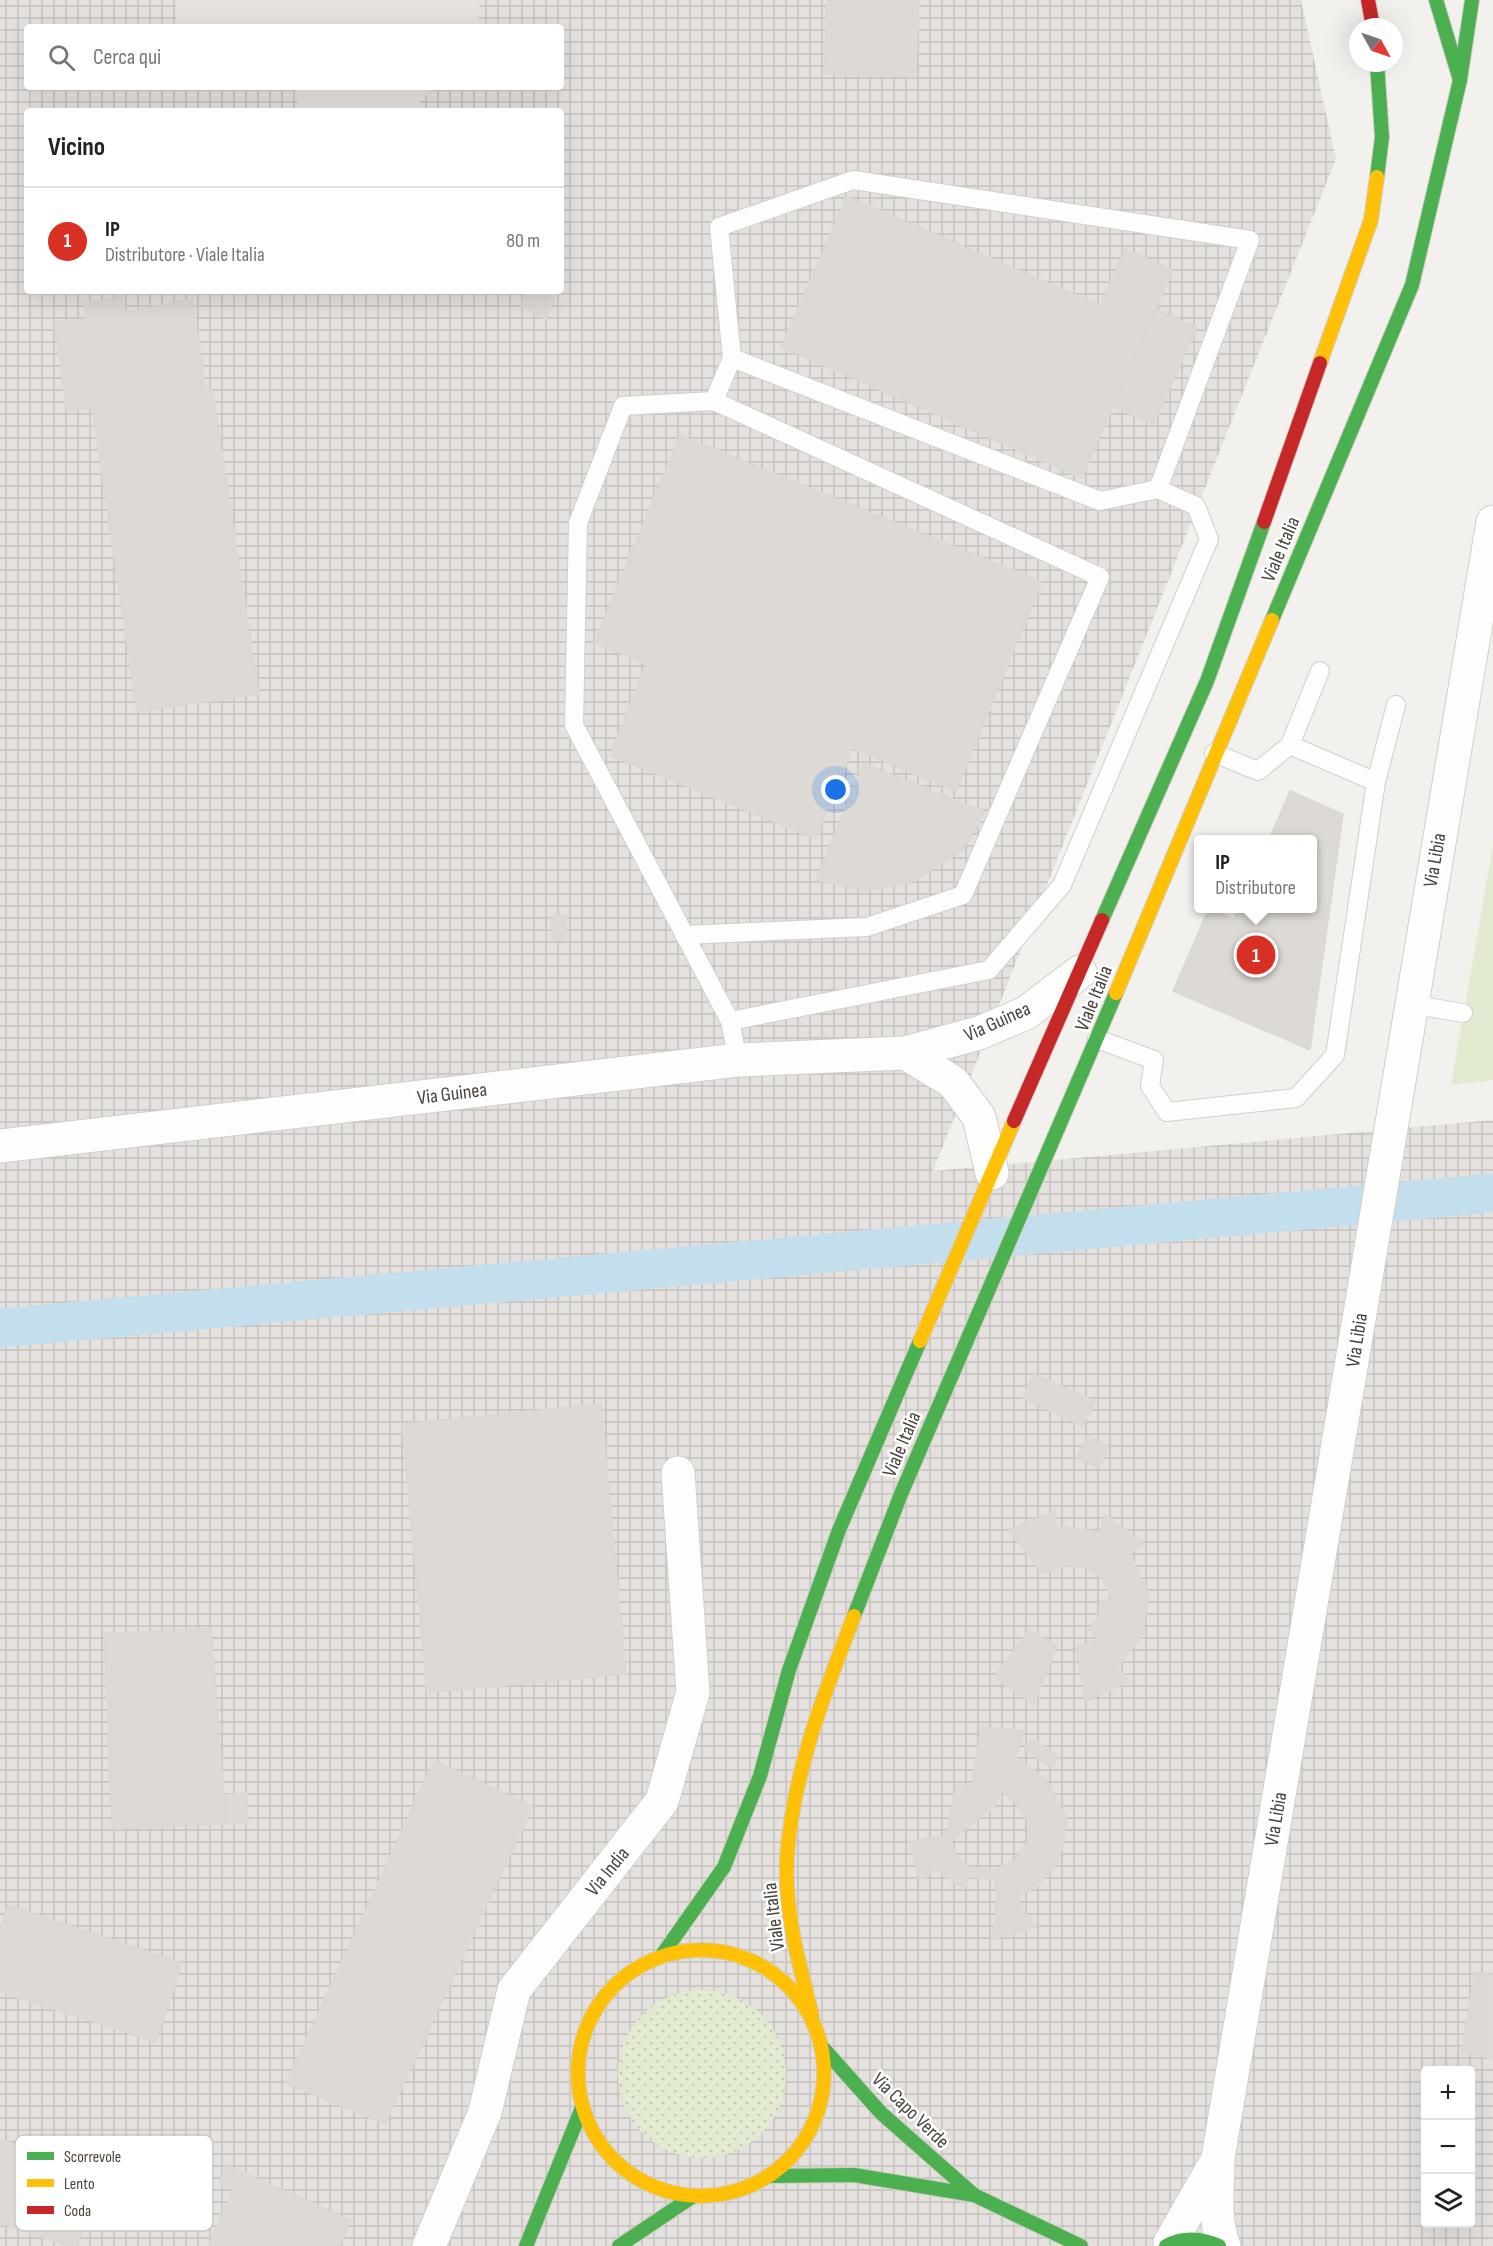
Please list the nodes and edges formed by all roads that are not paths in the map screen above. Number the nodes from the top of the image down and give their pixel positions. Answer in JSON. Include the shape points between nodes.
{"nodes":[{"id":1,"x":1368,"y":0,"type":"edge"},
{"id":2,"x":1436,"y":0,"type":"edge"},
{"id":3,"x":1472,"y":0,"type":"edge"},
{"id":4,"x":1371,"y":18,"type":"edge"},
{"id":5,"x":1482,"y":40,"type":"dead end"},
{"id":6,"x":1378,"y":72,"type":"edge"},
{"id":7,"x":1460,"y":80,"type":"junction"},
{"id":8,"x":732,"y":358,"type":"junction"},
{"id":9,"x":714,"y":401,"type":"junction"},
{"id":10,"x":1158,"y":489,"type":"junction"},
{"id":11,"x":1493,"y":522,"type":"edge"},
{"id":12,"x":1320,"y":671,"type":"dead end"},
{"id":13,"x":1396,"y":705,"type":"dead end"},
{"id":14,"x":1290,"y":745,"type":"junction"},
{"id":15,"x":1215,"y":753,"type":"junction"},
{"id":16,"x":1376,"y":782,"type":"junction"},
{"id":17,"x":684,"y":935,"type":"junction"},
{"id":18,"x":1080,"y":972,"type":"junction"},
{"id":19,"x":1409,"y":1004,"type":"junction"},
{"id":20,"x":1463,"y":1013,"type":"dead end"},
{"id":21,"x":730,"y":1021,"type":"junction"},
{"id":22,"x":1097,"y":1039,"type":"junction"},
{"id":23,"x":905,"y":1053,"type":"junction"},
{"id":24,"x":738,"y":1060,"type":"junction"},
{"id":25,"x":0,"y":1146,"type":"edge"},
{"id":26,"x":988,"y":1181,"type":"junction"},
{"id":27,"x":678,"y":1473,"type":"dead end"},
{"id":28,"x":662,"y":1955,"type":"junction"},
{"id":29,"x":812,"y":2015,"type":"junction"},
{"id":30,"x":824,"y":2049,"type":"junction"},
{"id":31,"x":582,"y":2109,"type":"junction"},
{"id":32,"x":1218,"y":2158,"type":"junction"},
{"id":33,"x":771,"y":2176,"type":"junction"},
{"id":34,"x":974,"y":2195,"type":"junction"},
{"id":35,"x":692,"y":2197,"type":"junction"},
{"id":36,"x":1079,"y":2244,"type":"edge"},
{"id":37,"x":1096,"y":2245,"type":"edge"},
{"id":38,"x":1168,"y":2245,"type":"edge"},
{"id":39,"x":429,"y":2246,"type":"edge"},
{"id":40,"x":526,"y":2246,"type":"edge"},
{"id":41,"x":619,"y":2246,"type":"edge"},
{"id":42,"x":1219,"y":2246,"type":"edge"},
{"id":43,"x":1224,"y":2246,"type":"edge"}],
"edges":[{"from":1,"to":4,"type":"main road"},
{"from":2,"to":7,"type":"main road","name":"Viale Italia"},
{"from":3,"to":7,"type":"main road"},
{"from":5,"to":7,"type":"main road"},
{"from":6,"to":18,"type":"main road","name":"Viale Italia","via":[[1382,137],[1371,220],[1207,681]]},
{"from":7,"to":15,"type":"main road","name":"Viale Italia","via":[[1412,285]]},
{"from":8,"to":9,"type":"lane"},
{"from":8,"to":10,"type":"lane","via":[[1100,501]]},
{"from":8,"to":10,"type":"lane","via":[[719,227],[853,180],[1250,240]]},
{"from":9,"to":17,"type":"lane","via":[[623,406],[578,523],[574,725]]},
{"from":9,"to":17,"type":"lane","via":[[1100,577],[963,895],[867,927]]},
{"from":10,"to":21,"type":"lane","via":[[1196,506],[1209,539],[1062,885],[989,970]]},
{"from":11,"to":19,"type":"street","name":"Via Libia"},
{"from":12,"to":14,"type":"lane"},
{"from":13,"to":16,"type":"lane"},
{"from":14,"to":15,"type":"lane","via":[[1258,771]]},
{"from":14,"to":16,"type":"lane"},
{"from":15,"to":22,"type":"main road","name":"Viale Italia"},
{"from":16,"to":22,"type":"lane","via":[[1335,1055],[1296,1098],[1167,1112],[1150,1086],[1154,1060]]},
{"from":17,"to":21,"type":"lane"},
{"from":18,"to":23,"type":"street","name":"Via Guinea","via":[[1026,1012],[979,1033]]},
{"from":18,"to":26,"type":"main road","name":"Viale Italia"},
{"from":19,"to":20,"type":"lane"},
{"from":19,"to":32,"type":"street","name":"Via Libia"},
{"from":21,"to":24,"type":"lane"},
{"from":22,"to":29,"type":"main road","name":"Viale Italia","via":[[901,1494],[816,1714],[796,1793],[787,1858],[794,1946]]},
{"from":23,"to":24,"type":"street","name":"Via Guinea"},
{"from":23,"to":26,"type":"street","via":[[953,1082],[979,1117]]},
{"from":24,"to":25,"type":"street","name":"Via Guinea"},
{"from":26,"to":28,"type":"main road","name":"Viale Italia","via":[[839,1530],[789,1670],[760,1776],[724,1867]]},
{"from":27,"to":39,"type":"street","name":"Via India","via":[[693,1692],[662,1801],[514,1990],[485,2112]]},
{"from":28,"to":29,"type":"main road","via":[[706,1949],[742,1955],[783,1979]]},
{"from":28,"to":31,"type":"main road","via":[[618,1981],[588,2021],[577,2065]]},
{"from":29,"to":30,"type":"main road"},
{"from":30,"to":33,"type":"main road","via":[[822,2105],[801,2147]]},
{"from":30,"to":34,"type":"main road","name":"Via Capo Verde","via":[[881,2113]]},
{"from":31,"to":35,"type":"main road","via":[[604,2152],[645,2185]]},
{"from":31,"to":40,"type":"main road"},
{"from":32,"to":38,"type":"street","name":"Via Libia"},
{"from":32,"to":43,"type":"street","name":"Via Libia","via":[[1218,2212]]},
{"from":33,"to":34,"type":"main road","name":"Via Capo Verde","via":[[854,2175]]},
{"from":33,"to":35,"type":"main road","via":[[735,2193]]},
{"from":34,"to":36,"type":"main road","name":"Via Capo Verde"},
{"from":35,"to":41,"type":"main road"},
{"from":36,"to":37,"type":"main road","name":"Via Capo Verde"},
{"from":38,"to":42,"type":"main road","via":[[1187,2239]]}]}
